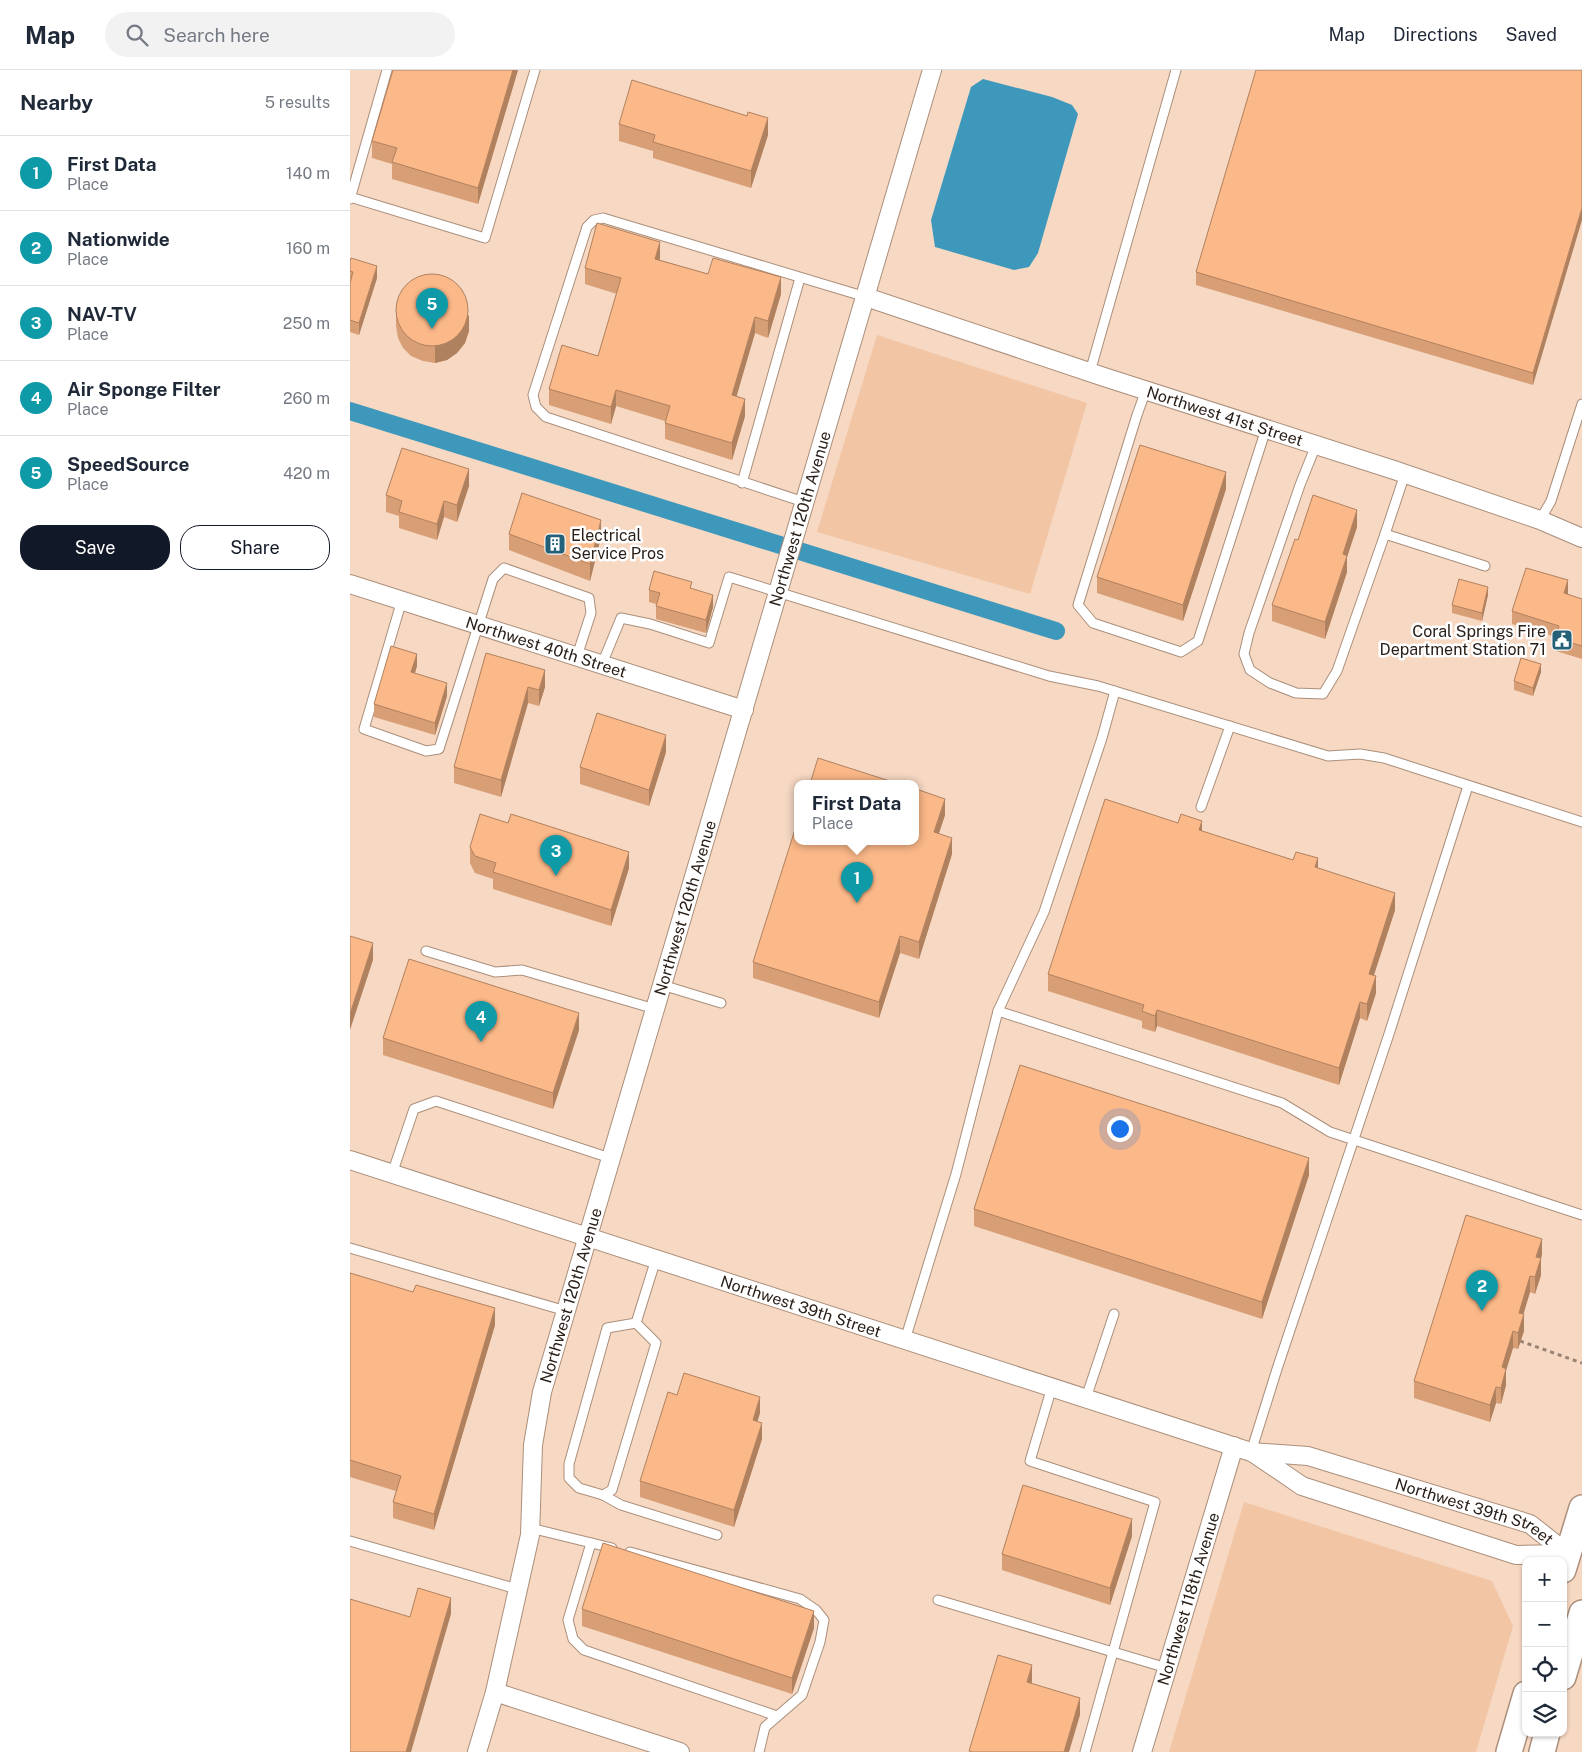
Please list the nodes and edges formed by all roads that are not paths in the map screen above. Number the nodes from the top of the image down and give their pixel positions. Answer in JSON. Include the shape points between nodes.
{"nodes":[{"id":1,"x":387,"y":70,"type":"edge"},
{"id":2,"x":535,"y":70,"type":"edge"},
{"id":3,"x":932,"y":70,"type":"edge"},
{"id":4,"x":1176,"y":70,"type":"edge"},
{"id":5,"x":350,"y":198,"type":"edge"},
{"id":6,"x":800,"y":278,"type":"junction"},
{"id":7,"x":866,"y":297,"type":"junction"},
{"id":8,"x":1090,"y":372,"type":"junction"},
{"id":9,"x":1146,"y":390,"type":"junction"},
{"id":10,"x":1582,"y":404,"type":"edge"},
{"id":11,"x":1266,"y":429,"type":"junction"},
{"id":12,"x":1316,"y":445,"type":"junction"},
{"id":13,"x":1405,"y":474,"type":"junction"},
{"id":14,"x":742,"y":483,"type":"junction"},
{"id":15,"x":804,"y":502,"type":"junction"},
{"id":16,"x":1540,"y":520,"type":"junction"},
{"id":17,"x":1385,"y":534,"type":"junction"},
{"id":18,"x":1582,"y":538,"type":"edge"},
{"id":19,"x":1485,"y":566,"type":"dead end"},
{"id":20,"x":350,"y":584,"type":"edge"},
{"id":21,"x":778,"y":592,"type":"junction"},
{"id":22,"x":402,"y":600,"type":"junction"},
{"id":23,"x":478,"y":624,"type":"junction"},
{"id":24,"x":577,"y":656,"type":"junction"},
{"id":25,"x":602,"y":664,"type":"junction"},
{"id":26,"x":1115,"y":691,"type":"junction"},
{"id":27,"x":744,"y":710,"type":"junction"},
{"id":28,"x":1230,"y":726,"type":"junction"},
{"id":29,"x":1468,"y":786,"type":"junction"},
{"id":30,"x":1201,"y":807,"type":"dead end"},
{"id":31,"x":1582,"y":822,"type":"edge"},
{"id":32,"x":426,"y":951,"type":"dead end"},
{"id":33,"x":662,"y":985,"type":"junction"},
{"id":34,"x":721,"y":1003,"type":"dead end"},
{"id":35,"x":655,"y":1009,"type":"junction"},
{"id":36,"x":998,"y":1011,"type":"junction"},
{"id":37,"x":1354,"y":1140,"type":"junction"},
{"id":38,"x":610,"y":1158,"type":"junction"},
{"id":39,"x":350,"y":1160,"type":"edge"},
{"id":40,"x":392,"y":1174,"type":"junction"},
{"id":41,"x":1582,"y":1215,"type":"edge"},
{"id":42,"x":587,"y":1236,"type":"junction"},
{"id":43,"x":350,"y":1248,"type":"edge"},
{"id":44,"x":656,"y":1259,"type":"junction"},
{"id":45,"x":566,"y":1311,"type":"junction"},
{"id":46,"x":1114,"y":1314,"type":"dead end"},
{"id":47,"x":636,"y":1323,"type":"junction"},
{"id":48,"x":905,"y":1340,"type":"junction"},
{"id":49,"x":1052,"y":1387,"type":"junction"},
{"id":50,"x":1086,"y":1398,"type":"junction"},
{"id":51,"x":1234,"y":1446,"type":"junction"},
{"id":52,"x":1251,"y":1452,"type":"junction"},
{"id":53,"x":603,"y":1495,"type":"junction"},
{"id":54,"x":1582,"y":1508,"type":"edge"},
{"id":55,"x":530,"y":1528,"type":"junction"},
{"id":56,"x":717,"y":1535,"type":"dead end"},
{"id":57,"x":350,"y":1541,"type":"edge"},
{"id":58,"x":591,"y":1543,"type":"junction"},
{"id":59,"x":1530,"y":1557,"type":"edge"},
{"id":60,"x":1561,"y":1557,"type":"edge"},
{"id":61,"x":1567,"y":1559,"type":"edge"},
{"id":62,"x":516,"y":1589,"type":"junction"},
{"id":63,"x":938,"y":1600,"type":"dead end"},
{"id":64,"x":1582,"y":1613,"type":"edge"},
{"id":65,"x":1113,"y":1652,"type":"junction"},
{"id":66,"x":1567,"y":1664,"type":"edge"},
{"id":67,"x":1167,"y":1668,"type":"junction"},
{"id":68,"x":495,"y":1692,"type":"junction"},
{"id":69,"x":1522,"y":1708,"type":"edge"},
{"id":70,"x":777,"y":1716,"type":"junction"},
{"id":71,"x":1546,"y":1737,"type":"edge"},
{"id":72,"x":477,"y":1752,"type":"edge"},
{"id":73,"x":680,"y":1752,"type":"edge"},
{"id":74,"x":759,"y":1752,"type":"edge"},
{"id":75,"x":1085,"y":1752,"type":"edge"},
{"id":76,"x":1142,"y":1752,"type":"edge"},
{"id":77,"x":1509,"y":1752,"type":"edge"},
{"id":78,"x":1542,"y":1752,"type":"edge"}],
"edges":[{"from":1,"to":5,"type":"lane"},
{"from":2,"to":5,"type":"lane","via":[[485,238]]},
{"from":3,"to":7,"type":"street","name":"Northwest 120th Avenue"},
{"from":4,"to":8,"type":"lane"},
{"from":6,"to":7,"type":"lane"},
{"from":6,"to":14,"type":"lane"},
{"from":6,"to":14,"type":"lane","via":[[603,218],[594,220],[587,227],[533,395],[536,407],[546,417]]},
{"from":7,"to":8,"type":"street","name":"Northwest 41st Street"},
{"from":7,"to":15,"type":"street","name":"Northwest 120th Avenue"},
{"from":8,"to":9,"type":"street","name":"Northwest 41st Street"},
{"from":9,"to":11,"type":"street","name":"Northwest 41st Street"},
{"from":9,"to":11,"type":"lane","via":[[1078,605],[1092,624],[1181,652],[1198,641]]},
{"from":10,"to":16,"type":"lane","via":[[1551,501]]},
{"from":11,"to":12,"type":"street","name":"Northwest 41st Street"},
{"from":12,"to":13,"type":"street","name":"Northwest 41st Street"},
{"from":12,"to":17,"type":"lane","via":[[1249,633],[1244,654],[1250,670],[1270,683],[1296,693],[1323,694],[1337,671]]},
{"from":13,"to":16,"type":"street","name":"Northwest 41st Street"},
{"from":13,"to":17,"type":"lane"},
{"from":14,"to":15,"type":"lane"},
{"from":15,"to":21,"type":"street","name":"Northwest 120th Avenue"},
{"from":16,"to":18,"type":"street","name":"Northwest 41st Street"},
{"from":17,"to":19,"type":"lane"},
{"from":20,"to":22,"type":"street","name":"Northwest 40th Street"},
{"from":21,"to":25,"type":"lane","via":[[729,578],[709,643],[621,618]]},
{"from":21,"to":26,"type":"lane","via":[[1049,676]]},
{"from":21,"to":27,"type":"street","name":"Northwest 120th Avenue"},
{"from":22,"to":23,"type":"street","name":"Northwest 40th Street"},
{"from":22,"to":23,"type":"lane","via":[[364,729],[426,751],[438,749]]},
{"from":23,"to":24,"type":"street","name":"Northwest 40th Street"},
{"from":23,"to":24,"type":"lane","via":[[493,579],[504,568],[590,598],[591,613]]},
{"from":24,"to":25,"type":"street","name":"Northwest 40th Street"},
{"from":25,"to":27,"type":"street","name":"Northwest 40th Street"},
{"from":26,"to":28,"type":"lane"},
{"from":26,"to":36,"type":"lane","via":[[1044,912]]},
{"from":27,"to":33,"type":"street","name":"Northwest 120th Avenue"},
{"from":28,"to":29,"type":"lane","via":[[1328,756],[1360,754],[1384,758]]},
{"from":28,"to":30,"type":"lane"},
{"from":29,"to":31,"type":"lane"},
{"from":29,"to":37,"type":"lane"},
{"from":32,"to":35,"type":"lane","via":[[495,972],[522,970]]},
{"from":33,"to":34,"type":"lane"},
{"from":33,"to":35,"type":"street","name":"Northwest 120th Avenue"},
{"from":35,"to":38,"type":"street","name":"Northwest 120th Avenue"},
{"from":36,"to":37,"type":"lane","via":[[1282,1103],[1330,1132]]},
{"from":36,"to":48,"type":"lane","via":[[956,1174]]},
{"from":37,"to":41,"type":"lane"},
{"from":37,"to":52,"type":"lane"},
{"from":38,"to":40,"type":"lane","via":[[436,1101],[414,1108]]},
{"from":38,"to":42,"type":"street","name":"Northwest 120th Avenue"},
{"from":39,"to":40,"type":"street","name":"Northwest 39th Street"},
{"from":40,"to":42,"type":"street","name":"Northwest 39th Street"},
{"from":42,"to":44,"type":"street","name":"Northwest 39th Street"},
{"from":42,"to":45,"type":"street","name":"Northwest 120th Avenue"},
{"from":43,"to":45,"type":"lane"},
{"from":44,"to":47,"type":"lane"},
{"from":44,"to":48,"type":"street","name":"Northwest 39th Street"},
{"from":45,"to":55,"type":"street","name":"Northwest 120th Avenue","via":[[542,1392],[533,1445]]},
{"from":46,"to":50,"type":"lane"},
{"from":47,"to":53,"type":"lane","via":[[656,1343],[612,1490]]},
{"from":47,"to":53,"type":"lane","via":[[607,1328],[569,1464],[569,1478],[579,1488]]},
{"from":48,"to":49,"type":"street","name":"Northwest 39th Street"},
{"from":49,"to":50,"type":"street","name":"Northwest 39th Street"},
{"from":49,"to":65,"type":"lane","via":[[1030,1461],[1155,1502]]},
{"from":50,"to":51,"type":"street","name":"Northwest 39th Street"},
{"from":51,"to":52,"type":"street","name":"Northwest 39th Street"},
{"from":51,"to":67,"type":"street","name":"Northwest 118th Avenue"},
{"from":52,"to":59,"type":"street","name":"Northwest 39th Street","via":[[1302,1486]]},
{"from":52,"to":60,"type":"street","name":"Northwest 39th Street","via":[[1308,1456],[1530,1524]]},
{"from":53,"to":56,"type":"lane","via":[[621,1505]]},
{"from":54,"to":61,"type":"main road"},
{"from":55,"to":58,"type":"lane"},
{"from":55,"to":62,"type":"street","name":"Northwest 120th Avenue"},
{"from":57,"to":62,"type":"lane"},
{"from":58,"to":70,"type":"lane","via":[[568,1620],[573,1639],[584,1650]]},
{"from":58,"to":70,"type":"lane","via":[[800,1599],[816,1610],[824,1620],[802,1695]]},
{"from":62,"to":68,"type":"street","name":"Northwest 120th Avenue"},
{"from":63,"to":65,"type":"lane"},
{"from":64,"to":66,"type":"main road"},
{"from":65,"to":67,"type":"lane"},
{"from":65,"to":75,"type":"lane"},
{"from":67,"to":76,"type":"street","name":"Northwest 118th Avenue"},
{"from":68,"to":72,"type":"street","name":"Northwest 120th Avenue"},
{"from":68,"to":73,"type":"street"},
{"from":69,"to":77,"type":"main road"},
{"from":70,"to":74,"type":"lane","via":[[765,1727]]},
{"from":71,"to":78,"type":"main road"}]}
